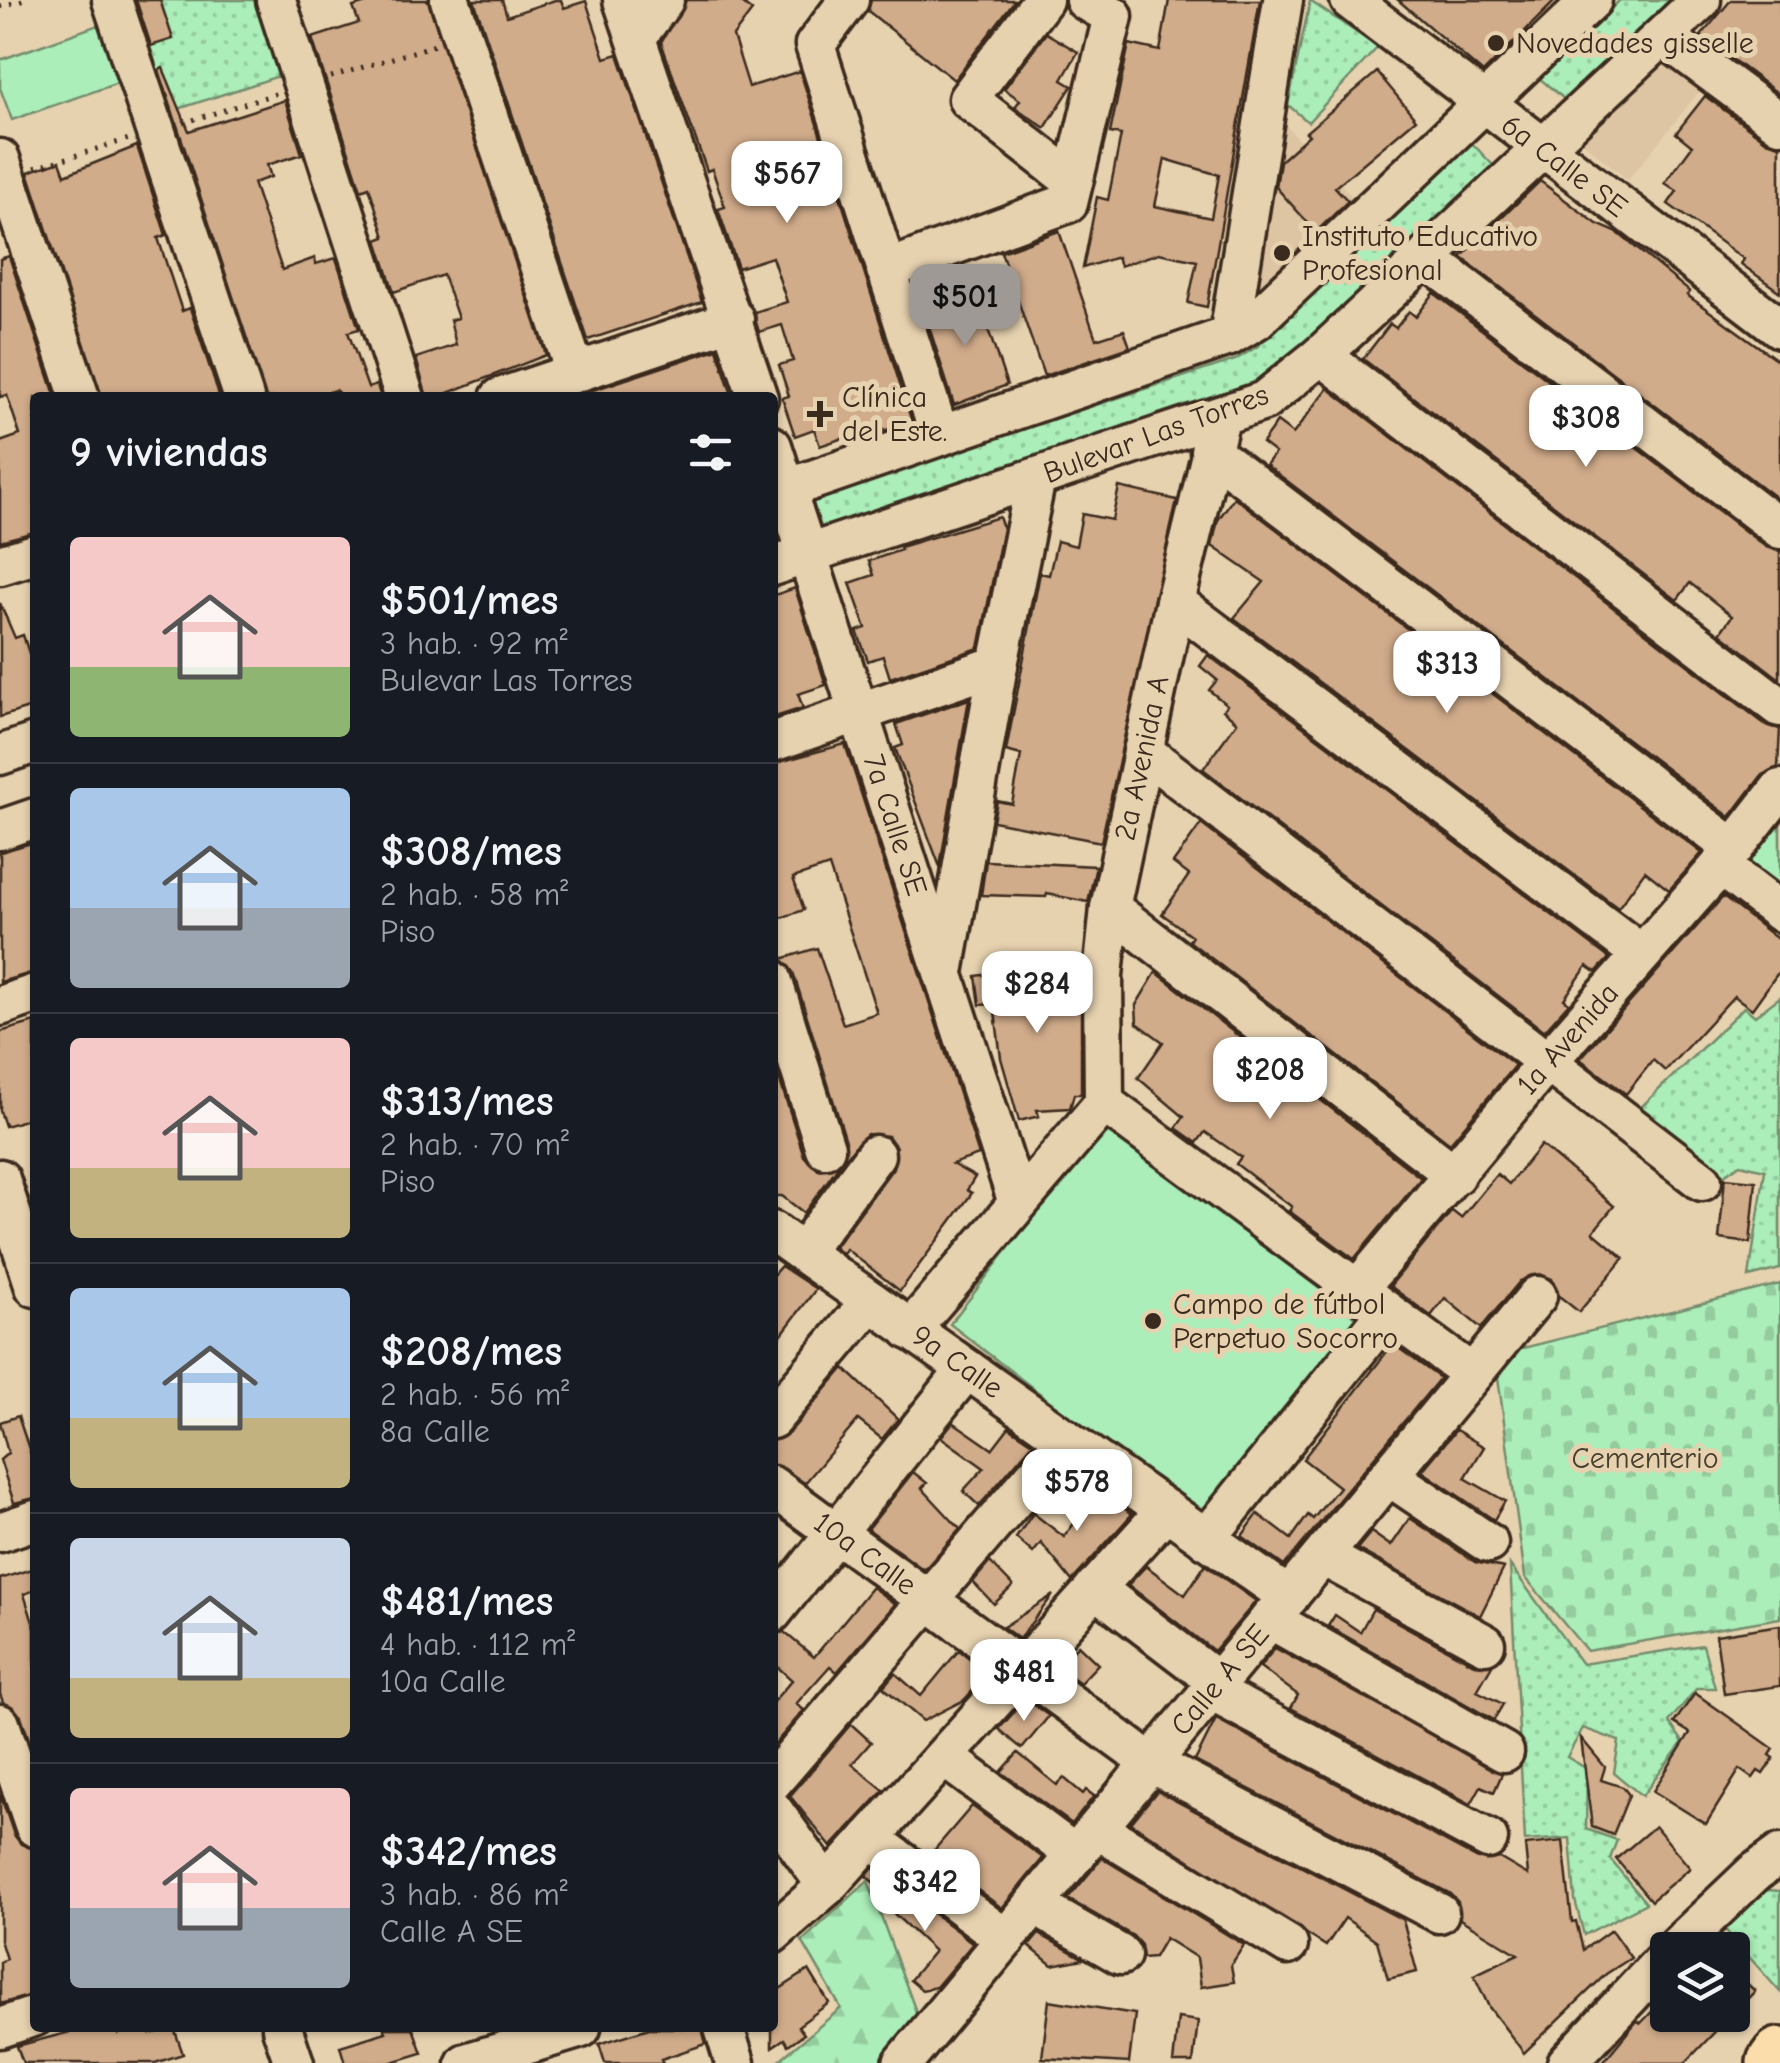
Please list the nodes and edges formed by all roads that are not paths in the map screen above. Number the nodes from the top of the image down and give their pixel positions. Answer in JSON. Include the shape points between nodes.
{"nodes":[{"id":1,"x":112,"y":0,"type":"edge"},
{"id":2,"x":276,"y":0,"type":"edge"},
{"id":3,"x":450,"y":0,"type":"edge"},
{"id":4,"x":623,"y":0,"type":"edge"},
{"id":5,"x":664,"y":0,"type":"edge"},
{"id":6,"x":849,"y":0,"type":"edge"},
{"id":7,"x":1042,"y":0,"type":"edge"},
{"id":8,"x":1085,"y":0,"type":"edge"},
{"id":9,"x":1283,"y":0,"type":"edge"},
{"id":10,"x":1350,"y":0,"type":"edge"},
{"id":11,"x":1592,"y":0,"type":"edge"},
{"id":12,"x":1701,"y":0,"type":"edge"},
{"id":13,"x":1664,"y":37,"type":"junction"},
{"id":14,"x":636,"y":38,"type":"junction"},
{"id":15,"x":1484,"y":106,"type":"junction"},
{"id":16,"x":1780,"y":123,"type":"edge"},
{"id":17,"x":1543,"y":150,"type":"junction"},
{"id":18,"x":3,"y":168,"type":"edge"},
{"id":19,"x":1073,"y":180,"type":"junction"},
{"id":20,"x":1426,"y":258,"type":"junction"},
{"id":21,"x":886,"y":270,"type":"junction"},
{"id":22,"x":734,"y":319,"type":"junction"},
{"id":23,"x":1780,"y":328,"type":"edge"},
{"id":24,"x":1229,"y":336,"type":"junction"},
{"id":25,"x":1321,"y":355,"type":"junction"},
{"id":26,"x":575,"y":372,"type":"junction"},
{"id":27,"x":78,"y":392,"type":"edge"},
{"id":28,"x":242,"y":392,"type":"edge"},
{"id":29,"x":404,"y":392,"type":"edge"},
{"id":30,"x":517,"y":392,"type":"edge"},
{"id":31,"x":756,"y":392,"type":"edge"},
{"id":32,"x":1215,"y":434,"type":"junction"},
{"id":33,"x":940,"y":436,"type":"junction"},
{"id":34,"x":1036,"y":478,"type":"junction"},
{"id":35,"x":779,"y":492,"type":"edge"},
{"id":36,"x":1780,"y":529,"type":"edge"},
{"id":37,"x":30,"y":556,"type":"edge"},
{"id":38,"x":790,"y":560,"type":"edge"},
{"id":39,"x":0,"y":565,"type":"edge"},
{"id":40,"x":1174,"y":602,"type":"junction"},
{"id":41,"x":998,"y":664,"type":"junction"},
{"id":42,"x":1780,"y":707,"type":"edge"},
{"id":43,"x":859,"y":713,"type":"junction"},
{"id":44,"x":778,"y":740,"type":"edge"},
{"id":45,"x":30,"y":745,"type":"edge"},
{"id":46,"x":1143,"y":752,"type":"junction"},
{"id":47,"x":0,"y":755,"type":"edge"},
{"id":48,"x":1780,"y":789,"type":"edge"},
{"id":49,"x":30,"y":820,"type":"edge"},
{"id":50,"x":0,"y":830,"type":"edge"},
{"id":51,"x":1726,"y":857,"type":"junction"},
{"id":52,"x":1110,"y":908,"type":"junction"},
{"id":53,"x":1780,"y":912,"type":"edge"},
{"id":54,"x":1641,"y":954,"type":"junction"},
{"id":55,"x":944,"y":974,"type":"junction"},
{"id":56,"x":30,"y":996,"type":"edge"},
{"id":57,"x":778,"y":997,"type":"edge"},
{"id":58,"x":0,"y":1006,"type":"edge"},
{"id":59,"x":1547,"y":1062,"type":"junction"},
{"id":60,"x":1104,"y":1103,"type":"junction"},
{"id":61,"x":825,"y":1148,"type":"dead end"},
{"id":62,"x":875,"y":1155,"type":"dead end"},
{"id":63,"x":1455,"y":1175,"type":"junction"},
{"id":64,"x":0,"y":1179,"type":"edge"},
{"id":65,"x":1702,"y":1181,"type":"dead end"},
{"id":66,"x":1018,"y":1203,"type":"junction"},
{"id":67,"x":782,"y":1242,"type":"edge"},
{"id":68,"x":30,"y":1272,"type":"edge"},
{"id":69,"x":1357,"y":1290,"type":"junction"},
{"id":70,"x":1537,"y":1296,"type":"dead end"},
{"id":71,"x":870,"y":1300,"type":"junction"},
{"id":72,"x":1387,"y":1312,"type":"junction"},
{"id":73,"x":910,"y":1330,"type":"junction"},
{"id":74,"x":967,"y":1369,"type":"junction"},
{"id":75,"x":1472,"y":1374,"type":"junction"},
{"id":76,"x":778,"y":1412,"type":"edge"},
{"id":77,"x":1066,"y":1439,"type":"junction"},
{"id":78,"x":1389,"y":1476,"type":"junction"},
{"id":79,"x":778,"y":1490,"type":"edge"},
{"id":80,"x":1166,"y":1510,"type":"junction"},
{"id":81,"x":30,"y":1522,"type":"edge"},
{"id":82,"x":0,"y":1532,"type":"edge"},
{"id":83,"x":836,"y":1532,"type":"junction"},
{"id":84,"x":1206,"y":1539,"type":"junction"},
{"id":85,"x":1488,"y":1544,"type":"dead end"},
{"id":86,"x":1322,"y":1556,"type":"junction"},
{"id":87,"x":1095,"y":1588,"type":"junction"},
{"id":88,"x":928,"y":1600,"type":"junction"},
{"id":89,"x":778,"y":1605,"type":"edge"},
{"id":90,"x":1279,"y":1608,"type":"junction"},
{"id":91,"x":1485,"y":1644,"type":"dead end"},
{"id":92,"x":1023,"y":1669,"type":"junction"},
{"id":93,"x":1215,"y":1687,"type":"junction"},
{"id":94,"x":0,"y":1724,"type":"edge"},
{"id":95,"x":1504,"y":1752,"type":"dead end"},
{"id":96,"x":944,"y":1756,"type":"junction"},
{"id":97,"x":1151,"y":1763,"type":"junction"},
{"id":98,"x":778,"y":1775,"type":"edge"},
{"id":99,"x":30,"y":1812,"type":"edge"},
{"id":100,"x":778,"y":1817,"type":"edge"},
{"id":101,"x":870,"y":1838,"type":"junction"},
{"id":102,"x":1488,"y":1839,"type":"dead end"},
{"id":103,"x":1086,"y":1842,"type":"junction"},
{"id":104,"x":1771,"y":1865,"type":"edge"},
{"id":105,"x":827,"y":1886,"type":"junction"},
{"id":106,"x":1034,"y":1905,"type":"junction"},
{"id":107,"x":1440,"y":1913,"type":"dead end"},
{"id":108,"x":778,"y":1929,"type":"edge"},
{"id":109,"x":1694,"y":1932,"type":"edge"},
{"id":110,"x":1006,"y":1939,"type":"junction"},
{"id":111,"x":1288,"y":1945,"type":"dead end"},
{"id":112,"x":1120,"y":1955,"type":"dead end"},
{"id":113,"x":1650,"y":1974,"type":"edge"},
{"id":114,"x":30,"y":2018,"type":"edge"},
{"id":115,"x":0,"y":2028,"type":"edge"},
{"id":116,"x":283,"y":2032,"type":"edge"},
{"id":117,"x":569,"y":2032,"type":"edge"},
{"id":118,"x":725,"y":2032,"type":"edge"},
{"id":119,"x":1780,"y":2056,"type":"edge"},
{"id":120,"x":294,"y":2063,"type":"edge"},
{"id":121,"x":466,"y":2063,"type":"edge"},
{"id":122,"x":735,"y":2063,"type":"edge"},
{"id":123,"x":904,"y":2063,"type":"edge"},
{"id":124,"x":1567,"y":2063,"type":"edge"},
{"id":125,"x":1775,"y":2063,"type":"edge"}],
"edges":[{"from":1,"to":28,"type":"street"},
{"from":2,"to":29,"type":"street"},
{"from":3,"to":26,"type":"street"},
{"from":4,"to":14,"type":"street"},
{"from":5,"to":14,"type":"street"},
{"from":6,"to":21,"type":"street","via":[[816,45]]},
{"from":7,"to":19,"type":"street","via":[[968,99]]},
{"from":8,"to":19,"type":"street","via":[[1113,16]]},
{"from":9,"to":24,"type":"street"},
{"from":10,"to":15,"type":"street","name":"6a Calle SE"},
{"from":11,"to":15,"type":"street"},
{"from":12,"to":13,"type":"street","name":"Bulevar Las Torres"},
{"from":13,"to":16,"type":"street"},
{"from":13,"to":17,"type":"street","name":"Bulevar Las Torres"},
{"from":14,"to":22,"type":"street"},
{"from":15,"to":17,"type":"street","name":"6a Calle SE"},
{"from":15,"to":24,"type":"street","via":[[1256,320]]},
{"from":17,"to":20,"type":"street","name":"Bulevar Las Torres"},
{"from":17,"to":23,"type":"street","name":"6a Calle SE"},
{"from":18,"to":27,"type":"street"},
{"from":19,"to":21,"type":"street","via":[[1068,203]]},
{"from":20,"to":25,"type":"street","name":"Bulevar Las Torres"},
{"from":20,"to":36,"type":"street"},
{"from":21,"to":33,"type":"street"},
{"from":22,"to":26,"type":"street"},
{"from":22,"to":31,"type":"street"},
{"from":24,"to":33,"type":"street"},
{"from":25,"to":32,"type":"street","name":"Bulevar Las Torres"},
{"from":25,"to":42,"type":"street"},
{"from":26,"to":30,"type":"street"},
{"from":32,"to":34,"type":"street","name":"Bulevar Las Torres"},
{"from":32,"to":40,"type":"street","name":"2a Avenida A"},
{"from":32,"to":51,"type":"street"},
{"from":33,"to":35,"type":"street"},
{"from":34,"to":38,"type":"street","name":"Bulevar Las Torres"},
{"from":34,"to":41,"type":"street"},
{"from":35,"to":38,"type":"street","name":"7a Calle SE"},
{"from":37,"to":39,"type":"street"},
{"from":38,"to":43,"type":"street","name":"7a Calle SE"},
{"from":40,"to":46,"type":"street","name":"2a Avenida A"},
{"from":40,"to":54,"type":"street"},
{"from":41,"to":43,"type":"street"},
{"from":41,"to":55,"type":"street"},
{"from":43,"to":44,"type":"street"},
{"from":43,"to":55,"type":"street","name":"7a Calle SE"},
{"from":45,"to":47,"type":"street"},
{"from":46,"to":52,"type":"street","name":"2a Avenida A"},
{"from":46,"to":59,"type":"street"},
{"from":48,"to":51,"type":"street","name":"1a Avenida"},
{"from":49,"to":50,"type":"street"},
{"from":51,"to":53,"type":"street"},
{"from":51,"to":54,"type":"street","name":"1a Avenida"},
{"from":52,"to":60,"type":"street","name":"2a Avenida A"},
{"from":52,"to":63,"type":"street"},
{"from":54,"to":59,"type":"street","name":"1a Avenida"},
{"from":55,"to":66,"type":"street","name":"7a Calle SE"},
{"from":56,"to":58,"type":"street"},
{"from":57,"to":61,"type":"street"},
{"from":59,"to":63,"type":"street","name":"1a Avenida"},
{"from":59,"to":65,"type":"street"},
{"from":60,"to":66,"type":"street"},
{"from":60,"to":69,"type":"street"},
{"from":62,"to":67,"type":"street"},
{"from":63,"to":69,"type":"street","name":"1a Avenida"},
{"from":64,"to":68,"type":"street"},
{"from":66,"to":73,"type":"street"},
{"from":67,"to":71,"type":"street","name":"9a Calle"},
{"from":69,"to":72,"type":"street"},
{"from":70,"to":75,"type":"street","name":"Calle A SE"},
{"from":71,"to":73,"type":"street","name":"9a Calle"},
{"from":71,"to":76,"type":"street"},
{"from":72,"to":75,"type":"street"},
{"from":72,"to":84,"type":"street"},
{"from":73,"to":74,"type":"street","name":"9a Calle"},
{"from":74,"to":77,"type":"street","name":"9a Calle"},
{"from":74,"to":83,"type":"street"},
{"from":75,"to":78,"type":"street","name":"Calle A SE"},
{"from":77,"to":80,"type":"street","name":"9a Calle"},
{"from":77,"to":88,"type":"street"},
{"from":78,"to":85,"type":"street"},
{"from":78,"to":86,"type":"street","name":"Calle A SE"},
{"from":79,"to":83,"type":"street","name":"10a Calle"},
{"from":80,"to":84,"type":"street","name":"9a Calle"},
{"from":80,"to":87,"type":"street"},
{"from":81,"to":82,"type":"street"},
{"from":83,"to":88,"type":"street","name":"10a Calle"},
{"from":83,"to":89,"type":"street"},
{"from":84,"to":90,"type":"street","name":"9a Calle"},
{"from":86,"to":90,"type":"street","name":"Calle A SE"},
{"from":86,"to":91,"type":"street"},
{"from":87,"to":92,"type":"street"},
{"from":87,"to":93,"type":"street"},
{"from":88,"to":92,"type":"street","name":"10a Calle"},
{"from":88,"to":98,"type":"street"},
{"from":90,"to":93,"type":"street","name":"Calle A SE"},
{"from":90,"to":95,"type":"street","name":"9a Calle"},
{"from":92,"to":96,"type":"street"},
{"from":92,"to":97,"type":"street","name":"10a Calle"},
{"from":93,"to":97,"type":"street","name":"Calle A SE"},
{"from":93,"to":102,"type":"street"},
{"from":94,"to":99,"type":"street"},
{"from":96,"to":101,"type":"street"},
{"from":96,"to":103,"type":"street"},
{"from":97,"to":103,"type":"street","name":"Calle A SE"},
{"from":97,"to":107,"type":"street","name":"10a Calle"},
{"from":100,"to":105,"type":"street"},
{"from":101,"to":105,"type":"street"},
{"from":101,"to":110,"type":"street"},
{"from":103,"to":106,"type":"street","name":"Calle A SE"},
{"from":103,"to":111,"type":"street"},
{"from":104,"to":109,"type":"street"},
{"from":105,"to":108,"type":"street"},
{"from":106,"to":110,"type":"street","name":"Calle A SE"},
{"from":106,"to":112,"type":"street"},
{"from":110,"to":123,"type":"street","name":"Calle A SE"},
{"from":113,"to":124,"type":"street"},
{"from":114,"to":115,"type":"street"},
{"from":116,"to":120,"type":"street"},
{"from":117,"to":121,"type":"street"},
{"from":118,"to":122,"type":"street"},
{"from":119,"to":125,"type":"highway"}]}
